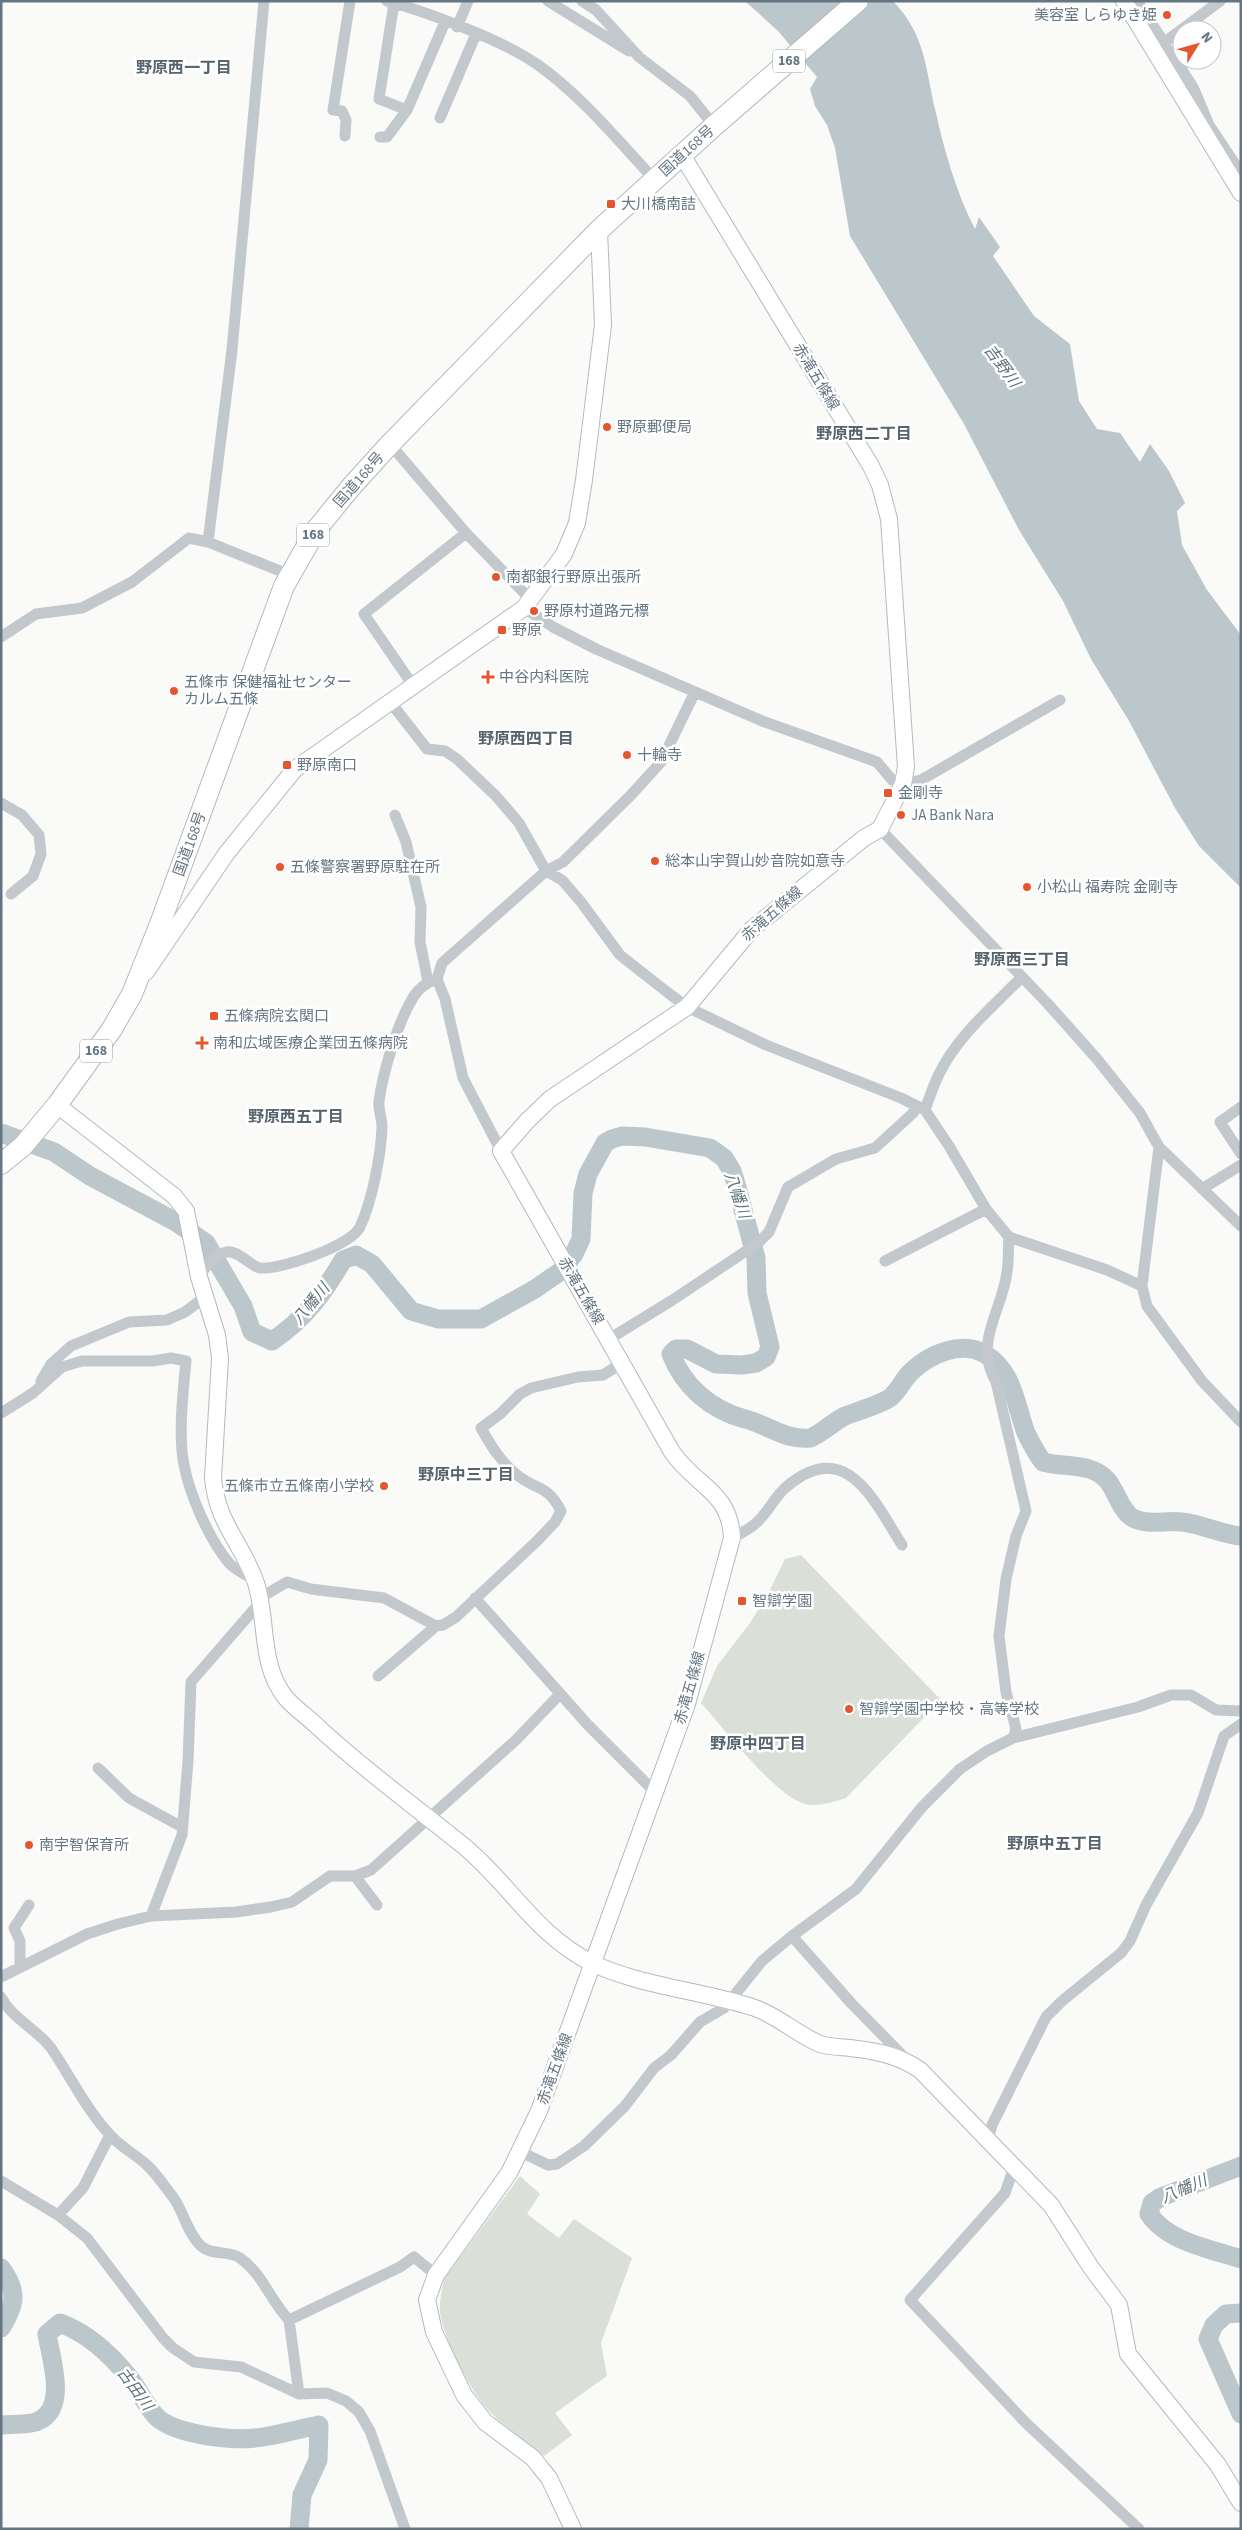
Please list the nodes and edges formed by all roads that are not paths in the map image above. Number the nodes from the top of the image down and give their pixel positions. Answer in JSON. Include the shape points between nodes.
{"nodes":[{"id":1,"x":264,"y":1,"type":"edge"},
{"id":2,"x":350,"y":1,"type":"edge"},
{"id":3,"x":468,"y":1,"type":"edge"},
{"id":4,"x":548,"y":1,"type":"edge"},
{"id":5,"x":582,"y":1,"type":"edge"},
{"id":6,"x":858,"y":1,"type":"edge"},
{"id":7,"x":1124,"y":1,"type":"edge"},
{"id":8,"x":1137,"y":1,"type":"edge"},
{"id":9,"x":1220,"y":1,"type":"edge"},
{"id":10,"x":391,"y":2,"type":"edge"},
{"id":11,"x":445,"y":22,"type":"junction"},
{"id":12,"x":457,"y":27,"type":"junction"},
{"id":13,"x":476,"y":34,"type":"junction"},
{"id":14,"x":1165,"y":42,"type":"junction"},
{"id":15,"x":639,"y":56,"type":"junction"},
{"id":16,"x":407,"y":110,"type":"junction"},
{"id":17,"x":440,"y":118,"type":"dead end"},
{"id":18,"x":717,"y":123,"type":"junction"},
{"id":19,"x":345,"y":136,"type":"dead end"},
{"id":20,"x":380,"y":137,"type":"dead end"},
{"id":21,"x":682,"y":155,"type":"junction"},
{"id":22,"x":1241,"y":173,"type":"edge"},
{"id":23,"x":655,"y":180,"type":"junction"},
{"id":24,"x":1241,"y":193,"type":"edge"},
{"id":25,"x":599,"y":230,"type":"junction"},
{"id":26,"x":390,"y":444,"type":"junction"},
{"id":27,"x":466,"y":533,"type":"junction"},
{"id":28,"x":208,"y":542,"type":"junction"},
{"id":29,"x":290,"y":574,"type":"junction"},
{"id":30,"x":528,"y":604,"type":"junction"},
{"id":31,"x":1,"y":637,"type":"edge"},
{"id":32,"x":414,"y":687,"type":"junction"},
{"id":33,"x":695,"y":692,"type":"junction"},
{"id":34,"x":1060,"y":700,"type":"dead end"},
{"id":35,"x":391,"y":703,"type":"junction"},
{"id":36,"x":903,"y":784,"type":"junction"},
{"id":37,"x":1,"y":803,"type":"edge"},
{"id":38,"x":395,"y":815,"type":"dead end"},
{"id":39,"x":880,"y":829,"type":"junction"},
{"id":40,"x":546,"y":871,"type":"junction"},
{"id":41,"x":10,"y":894,"type":"dead end"},
{"id":42,"x":1021,"y":978,"type":"junction"},
{"id":43,"x":432,"y":980,"type":"junction"},
{"id":44,"x":132,"y":994,"type":"junction"},
{"id":45,"x":688,"y":1007,"type":"junction"},
{"id":46,"x":57,"y":1105,"type":"junction"},
{"id":47,"x":1241,"y":1107,"type":"edge"},
{"id":48,"x":921,"y":1108,"type":"junction"},
{"id":49,"x":1159,"y":1147,"type":"junction"},
{"id":50,"x":1239,"y":1147,"type":"edge"},
{"id":51,"x":501,"y":1151,"type":"junction"},
{"id":52,"x":1,"y":1164,"type":"edge"},
{"id":53,"x":1241,"y":1165,"type":"edge"},
{"id":54,"x":1202,"y":1190,"type":"junction"},
{"id":55,"x":986,"y":1208,"type":"junction"},
{"id":56,"x":1241,"y":1226,"type":"edge"},
{"id":57,"x":1010,"y":1237,"type":"junction"},
{"id":58,"x":885,"y":1262,"type":"dead end"},
{"id":59,"x":201,"y":1267,"type":"junction"},
{"id":60,"x":1142,"y":1286,"type":"junction"},
{"id":61,"x":205,"y":1297,"type":"junction"},
{"id":62,"x":609,"y":1339,"type":"junction"},
{"id":63,"x":622,"y":1363,"type":"junction"},
{"id":64,"x":33,"y":1393,"type":"junction"},
{"id":65,"x":1,"y":1413,"type":"edge"},
{"id":66,"x":1241,"y":1422,"type":"edge"},
{"id":67,"x":732,"y":1538,"type":"junction"},
{"id":68,"x":902,"y":1545,"type":"dead end"},
{"id":69,"x":255,"y":1580,"type":"junction"},
{"id":70,"x":260,"y":1598,"type":"junction"},
{"id":71,"x":476,"y":1598,"type":"junction"},
{"id":72,"x":436,"y":1626,"type":"junction"},
{"id":73,"x":378,"y":1676,"type":"dead end"},
{"id":74,"x":560,"y":1694,"type":"junction"},
{"id":75,"x":1241,"y":1710,"type":"edge"},
{"id":76,"x":1241,"y":1724,"type":"edge"},
{"id":77,"x":1013,"y":1738,"type":"junction"},
{"id":78,"x":98,"y":1768,"type":"dead end"},
{"id":79,"x":656,"y":1793,"type":"junction"},
{"id":80,"x":428,"y":1820,"type":"junction"},
{"id":81,"x":182,"y":1827,"type":"junction"},
{"id":82,"x":355,"y":1876,"type":"junction"},
{"id":83,"x":29,"y":1905,"type":"dead end"},
{"id":84,"x":377,"y":1905,"type":"dead end"},
{"id":85,"x":152,"y":1916,"type":"junction"},
{"id":86,"x":792,"y":1936,"type":"junction"},
{"id":87,"x":593,"y":1964,"type":"junction"},
{"id":88,"x":20,"y":1967,"type":"junction"},
{"id":89,"x":1,"y":1977,"type":"edge"},
{"id":90,"x":1,"y":1998,"type":"edge"},
{"id":91,"x":730,"y":2000,"type":"junction"},
{"id":92,"x":910,"y":2063,"type":"junction"},
{"id":93,"x":110,"y":2135,"type":"junction"},
{"id":94,"x":988,"y":2140,"type":"junction"},
{"id":95,"x":521,"y":2152,"type":"junction"},
{"id":96,"x":1014,"y":2167,"type":"junction"},
{"id":97,"x":1,"y":2181,"type":"edge"},
{"id":98,"x":58,"y":2215,"type":"junction"},
{"id":99,"x":436,"y":2275,"type":"junction"},
{"id":100,"x":289,"y":2320,"type":"junction"},
{"id":101,"x":299,"y":2394,"type":"junction"},
{"id":102,"x":1241,"y":2502,"type":"edge"},
{"id":103,"x":405,"y":2529,"type":"edge"},
{"id":104,"x":573,"y":2529,"type":"edge"},
{"id":105,"x":1139,"y":2529,"type":"edge"}],
"edges":[{"from":1,"to":28,"type":"street","via":[[232,350]]},
{"from":2,"to":19,"type":"street","via":[[333,110],[342,111],[346,120]]},
{"from":3,"to":12,"type":"street"},
{"from":4,"to":15,"type":"street"},
{"from":5,"to":15,"type":"street","via":[[596,10]]},
{"from":6,"to":18,"type":"highway","name":"国道168号","number":"168"},
{"from":7,"to":24,"type":"street"},
{"from":8,"to":14,"type":"street"},
{"from":9,"to":14,"type":"street"},
{"from":10,"to":11,"type":"street"},
{"from":10,"to":16,"type":"street","via":[[379,99]]},
{"from":11,"to":12,"type":"street"},
{"from":11,"to":16,"type":"street"},
{"from":12,"to":13,"type":"street"},
{"from":13,"to":17,"type":"street"},
{"from":13,"to":23,"type":"street","via":[[537,64],[567,89]]},
{"from":14,"to":22,"type":"street","via":[[1192,87],[1209,124]]},
{"from":15,"to":18,"type":"street","via":[[690,96]]},
{"from":16,"to":20,"type":"street","via":[[387,137]]},
{"from":18,"to":21,"type":"highway","name":"国道168号","number":"168"},
{"from":21,"to":23,"type":"highway","name":"国道168号","number":"168"},
{"from":21,"to":36,"type":"street","name":"赤滝五條線","via":[[880,485],[889,519],[905,749]]},
{"from":23,"to":25,"type":"highway","name":"国道168号","number":"168"},
{"from":25,"to":26,"type":"highway","name":"国道168号","number":"168"},
{"from":25,"to":30,"type":"street","via":[[603,325],[577,523],[564,554]]},
{"from":26,"to":27,"type":"street"},
{"from":26,"to":29,"type":"highway","name":"国道168号","number":"168","via":[[350,486],[316,530]]},
{"from":27,"to":30,"type":"street"},
{"from":27,"to":32,"type":"street","via":[[364,614]]},
{"from":28,"to":29,"type":"street"},
{"from":28,"to":31,"type":"street","via":[[189,538],[132,582],[82,608],[36,614]]},
{"from":29,"to":44,"type":"highway","name":"国道168号","number":"168"},
{"from":30,"to":32,"type":"street"},
{"from":30,"to":33,"type":"street","via":[[553,627]]},
{"from":32,"to":35,"type":"street"},
{"from":33,"to":36,"type":"street","via":[[762,721],[877,762],[892,780]]},
{"from":33,"to":40,"type":"street","via":[[661,762],[563,862]]},
{"from":34,"to":36,"type":"street","via":[[921,780]]},
{"from":35,"to":40,"type":"street","via":[[427,749],[445,751],[457,759],[496,796],[519,824]]},
{"from":35,"to":44,"type":"street","via":[[295,769],[226,854]]},
{"from":36,"to":39,"type":"street","name":"赤滝五條線"},
{"from":37,"to":41,"type":"street","via":[[22,815],[38,835],[41,854],[33,876]]},
{"from":38,"to":43,"type":"street","via":[[406,842],[422,907],[420,942]]},
{"from":39,"to":42,"type":"street"},
{"from":39,"to":45,"type":"street","name":"赤滝五條線","via":[[864,838],[760,922],[743,938]]},
{"from":40,"to":43,"type":"street","via":[[442,963]]},
{"from":40,"to":45,"type":"street","via":[[562,880],[620,955]]},
{"from":42,"to":48,"type":"street","via":[[953,1051]]},
{"from":42,"to":49,"type":"street","via":[[1097,1059],[1140,1113]]},
{"from":43,"to":51,"type":"street","via":[[445,999],[463,1078]]},
{"from":43,"to":59,"type":"street","via":[[414,996],[389,1055],[379,1103],[382,1126],[370,1204],[359,1230],[335,1246],[270,1268],[257,1267],[230,1252]]},
{"from":44,"to":46,"type":"highway","name":"国道168号","number":"168","via":[[112,1029]]},
{"from":45,"to":48,"type":"street","via":[[766,1045]]},
{"from":45,"to":51,"type":"street","name":"赤滝五條線","via":[[550,1099]]},
{"from":46,"to":52,"type":"highway","name":"国道168号","number":"168"},
{"from":46,"to":59,"type":"street","via":[[174,1196],[186,1211]]},
{"from":47,"to":50,"type":"street","via":[[1220,1122]]},
{"from":48,"to":55,"type":"street","via":[[949,1146]]},
{"from":48,"to":62,"type":"street","via":[[875,1148],[836,1159],[788,1187],[769,1232],[758,1243]]},
{"from":49,"to":54,"type":"street"},
{"from":49,"to":60,"type":"street"},
{"from":51,"to":62,"type":"street","name":"赤滝五條線"},
{"from":53,"to":54,"type":"street"},
{"from":54,"to":56,"type":"street"},
{"from":55,"to":57,"type":"street"},
{"from":55,"to":58,"type":"street"},
{"from":57,"to":60,"type":"street","via":[[1107,1270]]},
{"from":57,"to":77,"type":"street","via":[[1008,1270],[988,1329],[987,1367],[996,1382],[1026,1511],[1016,1536],[1006,1579],[999,1636],[1006,1692],[1016,1730]]},
{"from":59,"to":61,"type":"street"},
{"from":60,"to":66,"type":"street","via":[[1147,1306],[1202,1381]]},
{"from":61,"to":64,"type":"street","via":[[167,1320],[129,1322],[72,1346],[51,1364]]},
{"from":61,"to":69,"type":"street","via":[[217,1335],[220,1358],[213,1478],[215,1496],[218,1509]]},
{"from":62,"to":63,"type":"street","name":"赤滝五條線"},
{"from":63,"to":67,"type":"street","name":"赤滝五條線","via":[[681,1465],[718,1497],[728,1512]]},
{"from":63,"to":71,"type":"street","via":[[603,1375],[531,1388],[481,1428],[500,1460],[518,1476],[553,1495],[561,1511],[556,1522]]},
{"from":64,"to":65,"type":"street"},
{"from":64,"to":69,"type":"street","via":[[62,1367],[82,1361],[171,1358],[186,1361],[182,1400],[184,1464],[192,1495],[230,1564]]},
{"from":67,"to":68,"type":"street","via":[[756,1524],[786,1488],[809,1474],[828,1469],[852,1475],[866,1489]]},
{"from":67,"to":79,"type":"street","name":"赤滝五條線","via":[[687,1704]]},
{"from":69,"to":70,"type":"street"},
{"from":70,"to":72,"type":"street","via":[[287,1582],[311,1589],[384,1598]]},
{"from":70,"to":80,"type":"street","via":[[266,1652],[273,1679],[286,1699]]},
{"from":70,"to":81,"type":"street","via":[[256,1607],[191,1682]]},
{"from":71,"to":72,"type":"street","via":[[456,1617]]},
{"from":71,"to":74,"type":"street"},
{"from":72,"to":73,"type":"street"},
{"from":74,"to":79,"type":"street"},
{"from":74,"to":80,"type":"street","via":[[516,1740]]},
{"from":75,"to":77,"type":"street","via":[[1216,1710],[1184,1694]]},
{"from":76,"to":94,"type":"street","via":[[1224,1736],[1198,1812],[1146,1905],[1130,1941],[1121,1953],[1046,2017],[992,2125]]},
{"from":77,"to":86,"type":"street","via":[[960,1769],[922,1806],[856,1889]]},
{"from":78,"to":81,"type":"street","via":[[129,1798]]},
{"from":79,"to":87,"type":"street","name":"赤滝五條線"},
{"from":80,"to":82,"type":"street","via":[[371,1870]]},
{"from":80,"to":87,"type":"street","via":[[462,1845],[537,1924]]},
{"from":81,"to":85,"type":"street","via":[[182,1835]]},
{"from":82,"to":84,"type":"street"},
{"from":82,"to":85,"type":"street","via":[[330,1876],[292,1902],[271,1907]]},
{"from":83,"to":88,"type":"street","via":[[14,1928],[20,1941]]},
{"from":85,"to":88,"type":"street","via":[[87,1934]]},
{"from":86,"to":91,"type":"street","via":[[762,1961]]},
{"from":86,"to":92,"type":"street"},
{"from":87,"to":91,"type":"street","via":[[650,1982]]},
{"from":87,"to":95,"type":"street","name":"赤滝五條線","via":[[539,2112]]},
{"from":88,"to":89,"type":"street"},
{"from":90,"to":93,"type":"street","via":[[14,2016],[38,2032],[51,2048]]},
{"from":91,"to":92,"type":"street","via":[[759,2009],[820,2044],[876,2051]]},
{"from":91,"to":95,"type":"street","via":[[724,2008],[700,2022],[671,2055],[654,2068],[625,2106],[584,2146],[557,2164],[548,2165]]},
{"from":92,"to":94,"type":"street"},
{"from":93,"to":98,"type":"street","via":[[83,2188]]},
{"from":93,"to":100,"type":"street","via":[[149,2166],[181,2207],[192,2235],[201,2246],[239,2256]]},
{"from":94,"to":96,"type":"street"},
{"from":95,"to":99,"type":"street","name":"赤滝五條線","via":[[488,2206]]},
{"from":96,"to":102,"type":"street","via":[[1051,2205],[1090,2266],[1113,2294],[1119,2305],[1128,2354],[1218,2464]]},
{"from":96,"to":105,"type":"street","via":[[1005,2193],[910,2300],[1026,2423]]},
{"from":97,"to":98,"type":"street"},
{"from":98,"to":101,"type":"street","via":[[87,2238],[162,2338],[173,2348],[194,2362],[240,2367]]},
{"from":99,"to":100,"type":"street","via":[[414,2257],[400,2267]]},
{"from":99,"to":104,"type":"street","name":"赤滝五條線","via":[[427,2300],[429,2317],[454,2378],[474,2411],[533,2458],[549,2478]]},
{"from":100,"to":101,"type":"street"},
{"from":101,"to":103,"type":"street","via":[[327,2393],[346,2401],[359,2412],[370,2430]]}]}
